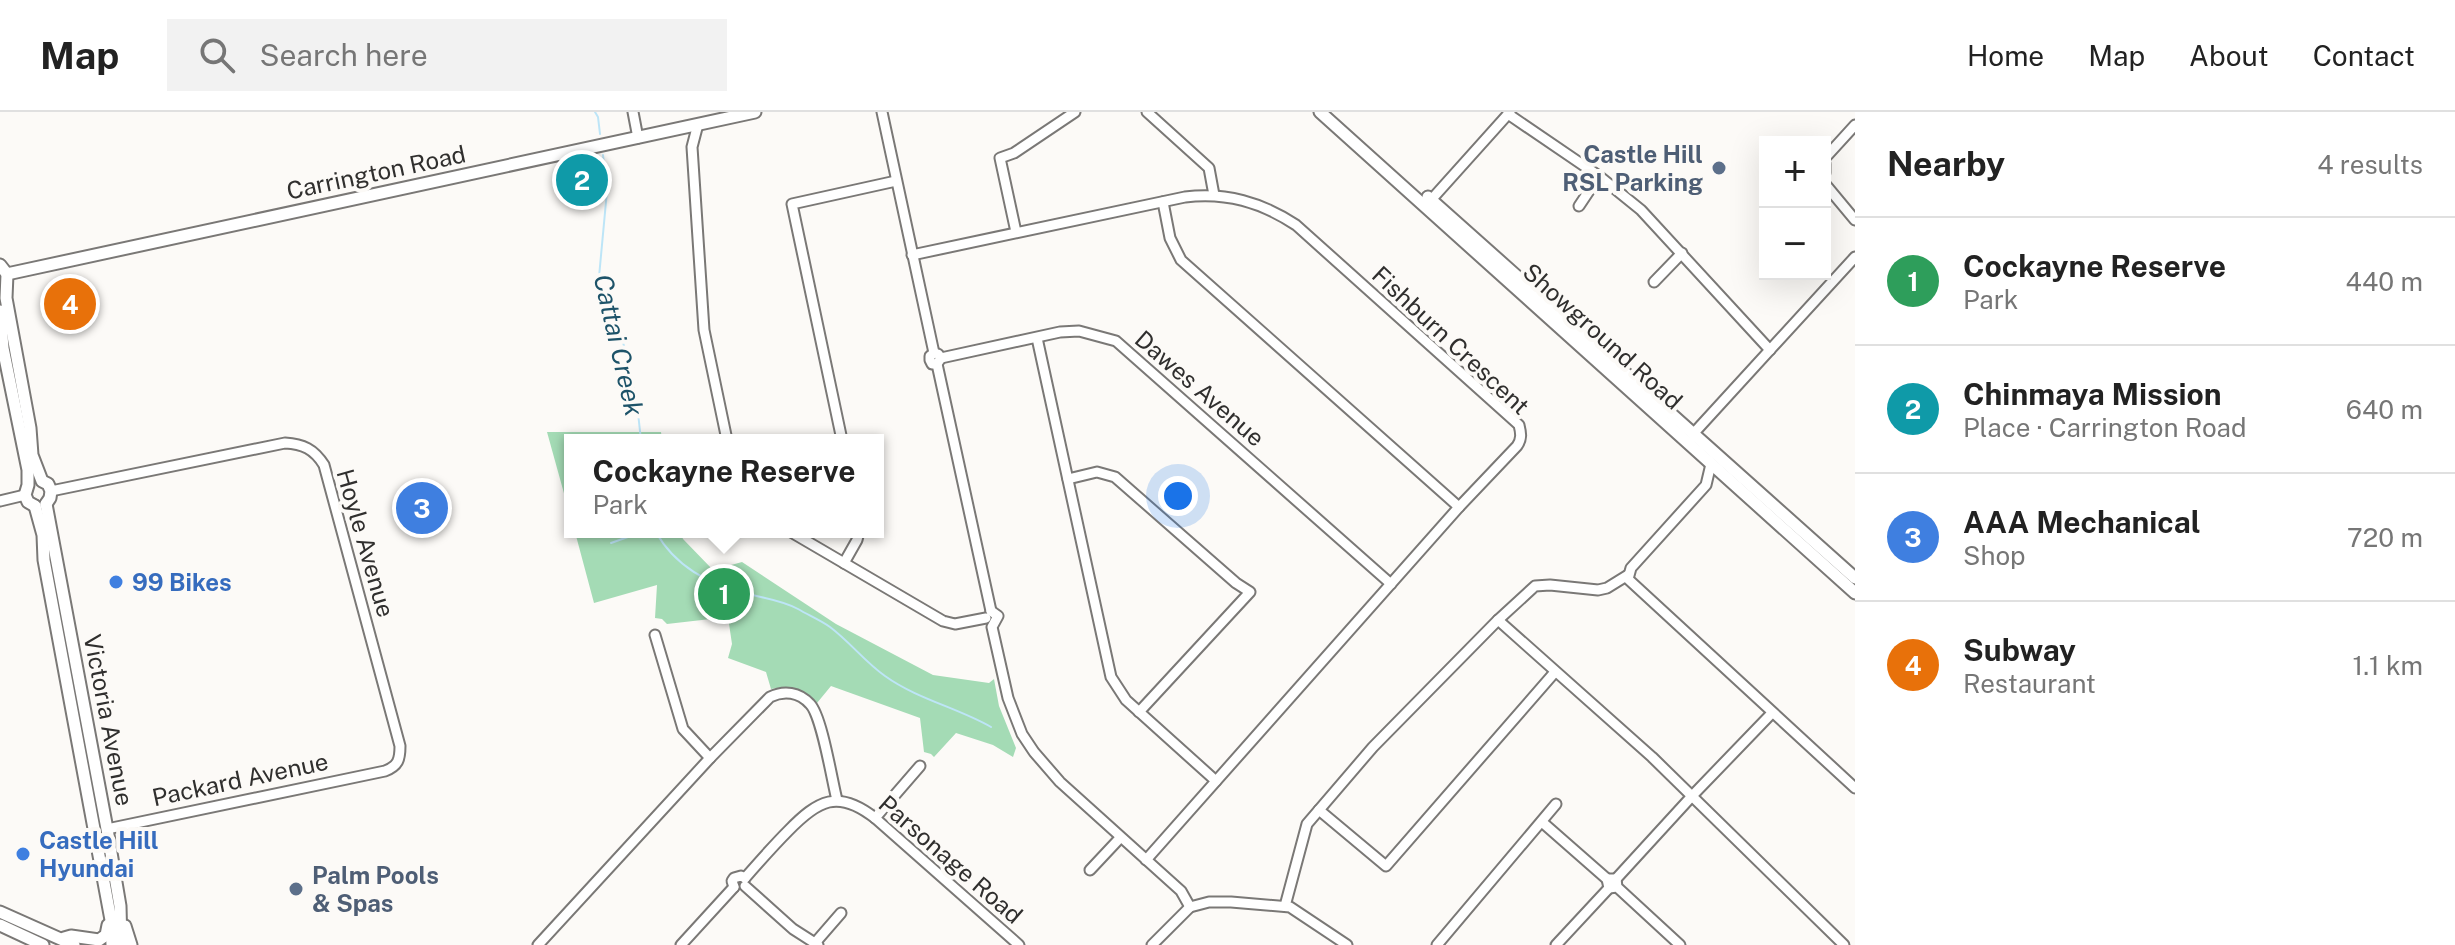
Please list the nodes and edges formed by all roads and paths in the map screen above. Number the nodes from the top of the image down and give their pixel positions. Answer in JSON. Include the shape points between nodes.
{"nodes":[{"id":1,"x":633,"y":112,"type":"edge"},
{"id":2,"x":755,"y":112,"type":"edge"},
{"id":3,"x":882,"y":112,"type":"edge"},
{"id":4,"x":1075,"y":112,"type":"edge"},
{"id":5,"x":1147,"y":112,"type":"edge"},
{"id":6,"x":1320,"y":112,"type":"edge"},
{"id":7,"x":1331,"y":112,"type":"edge"},
{"id":8,"x":1509,"y":113,"type":"edge"},
{"id":9,"x":730,"y":114,"type":"edge"},
{"id":10,"x":698,"y":124,"type":"junction"},
{"id":11,"x":1855,"y":125,"type":"edge"},
{"id":12,"x":638,"y":138,"type":"junction"},
{"id":13,"x":1831,"y":154,"type":"edge"},
{"id":14,"x":1599,"y":176,"type":"junction"},
{"id":15,"x":896,"y":181,"type":"junction"},
{"id":16,"x":1831,"y":191,"type":"edge"},
{"id":17,"x":1214,"y":195,"type":"junction"},
{"id":18,"x":1431,"y":200,"type":"junction"},
{"id":19,"x":1163,"y":202,"type":"junction"},
{"id":20,"x":1579,"y":206,"type":"dead end"},
{"id":21,"x":1855,"y":220,"type":"edge"},
{"id":22,"x":1016,"y":232,"type":"junction"},
{"id":23,"x":1682,"y":253,"type":"junction"},
{"id":24,"x":912,"y":255,"type":"junction"},
{"id":25,"x":1855,"y":257,"type":"edge"},
{"id":26,"x":3,"y":274,"type":"edge"},
{"id":27,"x":1654,"y":282,"type":"dead end"},
{"id":28,"x":0,"y":311,"type":"edge"},
{"id":29,"x":1037,"y":338,"type":"junction"},
{"id":30,"x":1770,"y":350,"type":"junction"},
{"id":31,"x":937,"y":359,"type":"junction"},
{"id":32,"x":726,"y":434,"type":"edge"},
{"id":33,"x":841,"y":434,"type":"edge"},
{"id":34,"x":1690,"y":438,"type":"junction"},
{"id":35,"x":1711,"y":464,"type":"junction"},
{"id":36,"x":1068,"y":479,"type":"junction"},
{"id":37,"x":42,"y":481,"type":"junction"},
{"id":38,"x":1732,"y":483,"type":"junction"},
{"id":39,"x":1706,"y":485,"type":"junction"},
{"id":40,"x":27,"y":490,"type":"junction"},
{"id":41,"x":51,"y":491,"type":"junction"},
{"id":42,"x":0,"y":501,"type":"edge"},
{"id":43,"x":40,"y":505,"type":"junction"},
{"id":44,"x":1459,"y":507,"type":"junction"},
{"id":45,"x":801,"y":538,"type":"edge"},
{"id":46,"x":858,"y":538,"type":"edge"},
{"id":47,"x":844,"y":563,"type":"junction"},
{"id":48,"x":1628,"y":575,"type":"junction"},
{"id":49,"x":1855,"y":578,"type":"edge"},
{"id":50,"x":1391,"y":584,"type":"junction"},
{"id":51,"x":1855,"y":593,"type":"edge"},
{"id":52,"x":990,"y":617,"type":"junction"},
{"id":53,"x":1498,"y":620,"type":"junction"},
{"id":54,"x":655,"y":635,"type":"dead end"},
{"id":55,"x":1555,"y":672,"type":"junction"},
{"id":56,"x":1139,"y":712,"type":"junction"},
{"id":57,"x":1772,"y":713,"type":"junction"},
{"id":58,"x":710,"y":758,"type":"junction"},
{"id":59,"x":920,"y":766,"type":"dead end"},
{"id":60,"x":393,"y":768,"type":"joint"},
{"id":61,"x":1216,"y":781,"type":"junction"},
{"id":62,"x":1855,"y":788,"type":"edge"},
{"id":63,"x":1692,"y":796,"type":"junction"},
{"id":64,"x":837,"y":800,"type":"junction"},
{"id":65,"x":1556,"y":804,"type":"dead end"},
{"id":66,"x":1319,"y":810,"type":"junction"},
{"id":67,"x":875,"y":818,"type":"junction"},
{"id":68,"x":1542,"y":822,"type":"junction"},
{"id":69,"x":101,"y":830,"type":"junction"},
{"id":70,"x":1120,"y":838,"type":"junction"},
{"id":71,"x":1146,"y":860,"type":"junction"},
{"id":72,"x":1090,"y":870,"type":"dead end"},
{"id":73,"x":745,"y":882,"type":"junction"},
{"id":74,"x":1612,"y":883,"type":"junction"},
{"id":75,"x":1285,"y":906,"type":"junction"},
{"id":76,"x":1190,"y":907,"type":"junction"},
{"id":77,"x":115,"y":909,"type":"junction"},
{"id":78,"x":0,"y":912,"type":"edge"},
{"id":79,"x":841,"y":913,"type":"dead end"},
{"id":80,"x":0,"y":925,"type":"edge"},
{"id":81,"x":62,"y":938,"type":"junction"},
{"id":82,"x":817,"y":944,"type":"edge"},
{"id":83,"x":1344,"y":944,"type":"edge"},
{"id":84,"x":43,"y":945,"type":"edge"},
{"id":85,"x":74,"y":945,"type":"edge"},
{"id":86,"x":112,"y":945,"type":"edge"},
{"id":87,"x":121,"y":945,"type":"edge"},
{"id":88,"x":131,"y":945,"type":"edge"},
{"id":89,"x":538,"y":945,"type":"edge"},
{"id":90,"x":681,"y":945,"type":"edge"},
{"id":91,"x":1019,"y":945,"type":"edge"},
{"id":92,"x":1152,"y":945,"type":"edge"},
{"id":93,"x":1437,"y":945,"type":"edge"},
{"id":94,"x":1556,"y":945,"type":"edge"},
{"id":95,"x":1680,"y":945,"type":"edge"},
{"id":96,"x":1844,"y":945,"type":"edge"}],
"edges":[{"from":1,"to":12,"type":"street"},
{"from":2,"to":9,"type":"main road","name":"Carrington Road"},
{"from":3,"to":15,"type":"street"},
{"from":4,"to":22,"type":"street","via":[[1000,158]]},
{"from":5,"to":17,"type":"street","via":[[1209,168]]},
{"from":6,"to":34,"type":"main road","name":"Showground Road"},
{"from":7,"to":18,"type":"main road","name":"Showground Road"},
{"from":8,"to":14,"type":"street"},
{"from":8,"to":18,"type":"street"},
{"from":9,"to":10,"type":"main road","name":"Carrington Road"},
{"from":10,"to":12,"type":"main road","name":"Carrington Road"},
{"from":10,"to":32,"type":"street","via":[[692,147],[704,330]]},
{"from":11,"to":13,"type":"street"},
{"from":12,"to":26,"type":"main road","name":"Carrington Road"},
{"from":14,"to":20,"type":"street"},
{"from":14,"to":23,"type":"street"},
{"from":15,"to":24,"type":"street"},
{"from":15,"to":33,"type":"street","via":[[792,204]]},
{"from":16,"to":21,"type":"street"},
{"from":17,"to":19,"type":"street","name":"Fishburn Crescent"},
{"from":17,"to":44,"type":"street","name":"Fishburn Crescent","via":[[1265,207],[1296,225],[1519,425],[1520,441]]},
{"from":18,"to":34,"type":"main road","name":"Showground Road"},
{"from":19,"to":22,"type":"street","name":"Fishburn Crescent"},
{"from":19,"to":44,"type":"street","via":[[1181,260]]},
{"from":22,"to":24,"type":"street","name":"Fishburn Crescent"},
{"from":23,"to":27,"type":"street"},
{"from":23,"to":30,"type":"street"},
{"from":24,"to":31,"type":"street"},
{"from":25,"to":30,"type":"street"},
{"from":26,"to":37,"type":"main road","via":[[32,455]]},
{"from":28,"to":40,"type":"main road"},
{"from":29,"to":31,"type":"street","name":"Dawes Avenue"},
{"from":29,"to":36,"type":"street"},
{"from":29,"to":50,"type":"street","name":"Dawes Avenue","via":[[1079,331],[1116,341]]},
{"from":30,"to":34,"type":"street"},
{"from":31,"to":52,"type":"street"},
{"from":34,"to":35,"type":"main road","name":"Showground Road"},
{"from":34,"to":49,"type":"main road","name":"Showground Road"},
{"from":35,"to":38,"type":"main road","name":"Showground Road"},
{"from":35,"to":39,"type":"street"},
{"from":36,"to":56,"type":"street","via":[[1111,677]]},
{"from":36,"to":56,"type":"street","via":[[1097,472],[1115,477],[1250,592]]},
{"from":37,"to":40,"type":"main road","via":[[34,481]]},
{"from":37,"to":41,"type":"main road"},
{"from":38,"to":39,"type":"street"},
{"from":38,"to":51,"type":"main road","name":"Showground Road"},
{"from":39,"to":48,"type":"street"},
{"from":40,"to":42,"type":"street"},
{"from":40,"to":43,"type":"main road","via":[[28,502]]},
{"from":41,"to":43,"type":"main road"},
{"from":41,"to":60,"type":"street","name":"Hoyle Avenue","via":[[285,443],[309,448],[326,474],[400,746]]},
{"from":43,"to":69,"type":"main road","name":"Victoria Avenue"},
{"from":44,"to":50,"type":"street","name":"Fishburn Crescent"},
{"from":45,"to":47,"type":"street"},
{"from":46,"to":47,"type":"street"},
{"from":47,"to":52,"type":"street","via":[[943,621],[955,624]]},
{"from":48,"to":53,"type":"street","via":[[1598,590],[1535,586]]},
{"from":48,"to":57,"type":"street"},
{"from":50,"to":61,"type":"street","name":"Fishburn Crescent"},
{"from":52,"to":70,"type":"street","via":[[1022,734],[1046,768]]},
{"from":53,"to":55,"type":"street"},
{"from":53,"to":66,"type":"street"},
{"from":54,"to":58,"type":"street","via":[[683,729]]},
{"from":55,"to":63,"type":"street"},
{"from":55,"to":66,"type":"street","via":[[1384,870]]},
{"from":56,"to":61,"type":"street"},
{"from":57,"to":62,"type":"street"},
{"from":57,"to":63,"type":"street"},
{"from":58,"to":64,"type":"street","via":[[763,702],[791,693],[811,704],[816,714]]},
{"from":58,"to":89,"type":"street"},
{"from":59,"to":67,"type":"street"},
{"from":60,"to":69,"type":"street","name":"Packard Avenue"},
{"from":61,"to":71,"type":"street","name":"Fishburn Crescent"},
{"from":63,"to":74,"type":"street"},
{"from":63,"to":96,"type":"street"},
{"from":64,"to":67,"type":"street","name":"Parsonage Road","via":[[860,806]]},
{"from":64,"to":73,"type":"street","via":[[806,812]]},
{"from":65,"to":68,"type":"street"},
{"from":66,"to":75,"type":"street","via":[[1307,824]]},
{"from":67,"to":91,"type":"street","name":"Parsonage Road"},
{"from":68,"to":74,"type":"street"},
{"from":68,"to":93,"type":"street"},
{"from":69,"to":77,"type":"main road","name":"Victoria Avenue"},
{"from":70,"to":71,"type":"street"},
{"from":70,"to":72,"type":"street"},
{"from":71,"to":76,"type":"street","via":[[1181,891]]},
{"from":73,"to":82,"type":"street","via":[[793,929]]},
{"from":73,"to":90,"type":"street","via":[[740,890],[734,887]]},
{"from":74,"to":94,"type":"street"},
{"from":74,"to":95,"type":"street"},
{"from":75,"to":76,"type":"street","via":[[1220,902]]},
{"from":75,"to":83,"type":"street"},
{"from":76,"to":92,"type":"street"},
{"from":77,"to":81,"type":"main road","via":[[103,938]]},
{"from":77,"to":86,"type":"main road","name":"Victoria Avenue"},
{"from":77,"to":87,"type":"main road","name":"Victoria Avenue"},
{"from":77,"to":88,"type":"main road"},
{"from":78,"to":81,"type":"main road"},
{"from":79,"to":82,"type":"street"},
{"from":80,"to":84,"type":"main road"},
{"from":81,"to":85,"type":"main road"}]}
